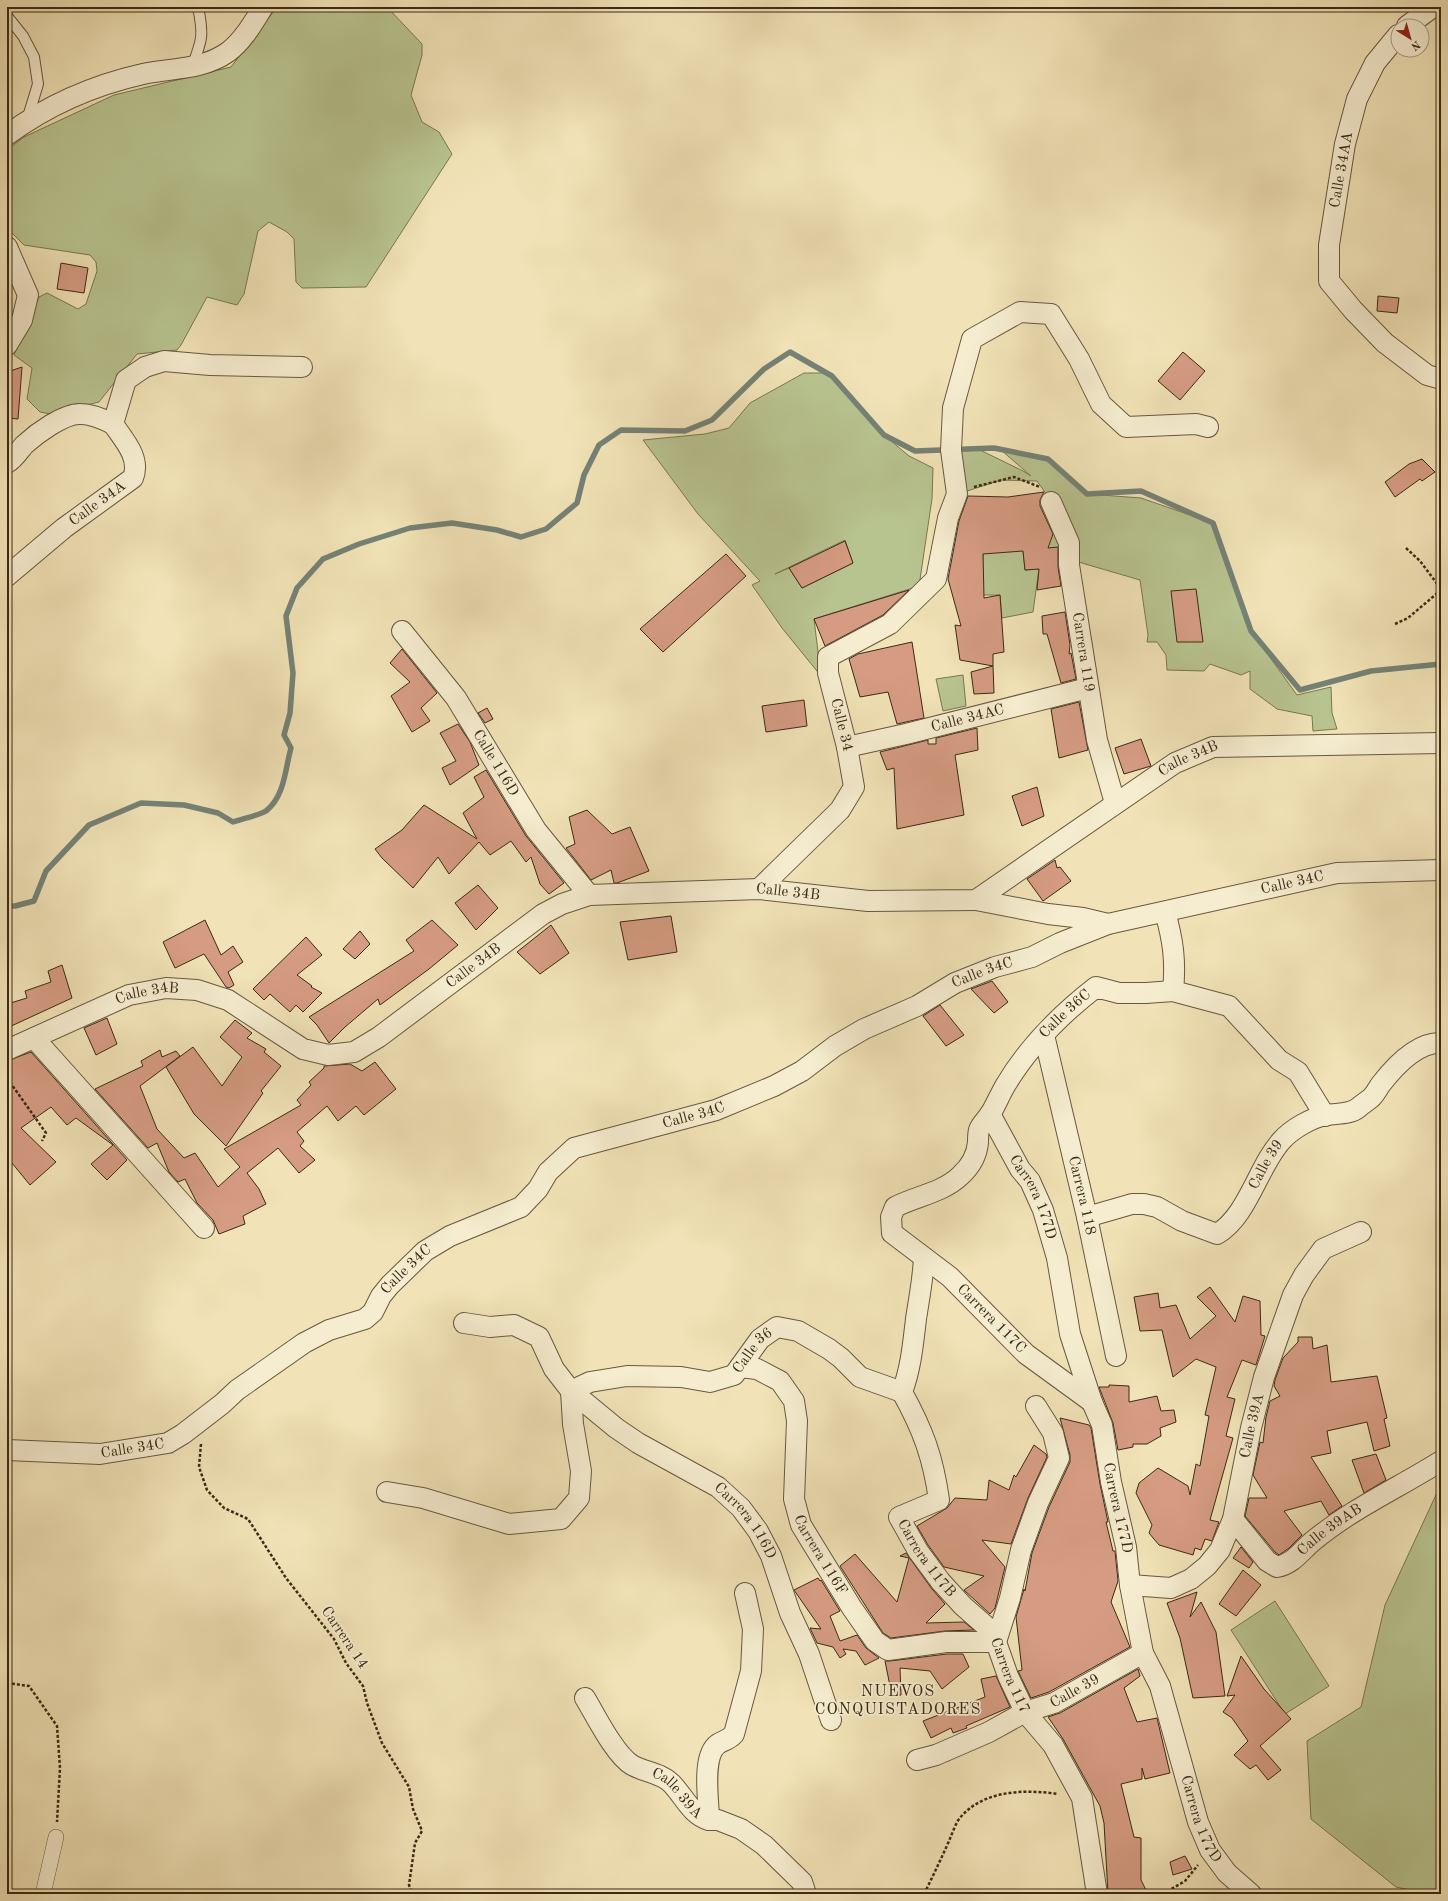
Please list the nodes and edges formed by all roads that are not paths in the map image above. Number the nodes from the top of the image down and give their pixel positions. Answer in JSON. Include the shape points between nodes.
{"nodes":[{"id":1,"x":198,"y":7,"type":"edge"},
{"id":2,"x":263,"y":7,"type":"edge"},
{"id":3,"x":1433,"y":7,"type":"edge"},
{"id":4,"x":7,"y":16,"type":"edge"},
{"id":5,"x":1418,"y":18,"type":"edge"},
{"id":6,"x":1390,"y":45,"type":"edge"},
{"id":7,"x":192,"y":67,"type":"junction"},
{"id":8,"x":27,"y":120,"type":"junction"},
{"id":9,"x":7,"y":135,"type":"edge"},
{"id":10,"x":7,"y":247,"type":"edge"},
{"id":11,"x":7,"y":345,"type":"edge"},
{"id":12,"x":302,"y":367,"type":"dead end"},
{"id":13,"x":1441,"y":380,"type":"edge"},
{"id":14,"x":113,"y":424,"type":"junction"},
{"id":15,"x":1208,"y":427,"type":"dead end"},
{"id":16,"x":7,"y":463,"type":"edge"},
{"id":17,"x":1051,"y":502,"type":"road end"},
{"id":18,"x":7,"y":576,"type":"edge"},
{"id":19,"x":402,"y":631,"type":"dead end"},
{"id":20,"x":1088,"y":688,"type":"junction"},
{"id":21,"x":1441,"y":743,"type":"edge"},
{"id":22,"x":847,"y":747,"type":"junction"},
{"id":23,"x":1115,"y":803,"type":"junction"},
{"id":24,"x":1441,"y":870,"type":"edge"},
{"id":25,"x":759,"y":889,"type":"junction"},
{"id":26,"x":589,"y":895,"type":"junction"},
{"id":27,"x":976,"y":900,"type":"junction"},
{"id":28,"x":1165,"y":912,"type":"junction"},
{"id":29,"x":1108,"y":924,"type":"junction"},
{"id":30,"x":1173,"y":991,"type":"junction"},
{"id":31,"x":1044,"y":1035,"type":"junction"},
{"id":32,"x":34,"y":1038,"type":"junction"},
{"id":33,"x":1441,"y":1043,"type":"edge"},
{"id":34,"x":7,"y":1050,"type":"edge"},
{"id":35,"x":990,"y":1114,"type":"junction"},
{"id":36,"x":1325,"y":1116,"type":"junction"},
{"id":37,"x":1087,"y":1217,"type":"junction"},
{"id":38,"x":204,"y":1228,"type":"dead end"},
{"id":39,"x":1361,"y":1232,"type":"dead end"},
{"id":40,"x":892,"y":1233,"type":"joint"},
{"id":41,"x":924,"y":1258,"type":"junction"},
{"id":42,"x":464,"y":1323,"type":"dead end"},
{"id":43,"x":1116,"y":1356,"type":"dead end"},
{"id":44,"x":740,"y":1367,"type":"junction"},
{"id":45,"x":571,"y":1391,"type":"junction"},
{"id":46,"x":902,"y":1392,"type":"junction"},
{"id":47,"x":1092,"y":1402,"type":"junction"},
{"id":48,"x":1036,"y":1406,"type":"dead end"},
{"id":49,"x":7,"y":1450,"type":"edge"},
{"id":50,"x":1441,"y":1461,"type":"edge"},
{"id":51,"x":387,"y":1492,"type":"dead end"},
{"id":52,"x":1233,"y":1519,"type":"junction"},
{"id":53,"x":1130,"y":1585,"type":"junction"},
{"id":54,"x":745,"y":1593,"type":"dead end"},
{"id":55,"x":996,"y":1642,"type":"junction"},
{"id":56,"x":1143,"y":1653,"type":"junction"},
{"id":57,"x":585,"y":1698,"type":"dead end"},
{"id":58,"x":1025,"y":1712,"type":"junction"},
{"id":59,"x":831,"y":1720,"type":"dead end"},
{"id":60,"x":917,"y":1760,"type":"dead end"},
{"id":61,"x":709,"y":1820,"type":"junction"},
{"id":62,"x":56,"y":1837,"type":"road end"},
{"id":63,"x":43,"y":1894,"type":"edge"},
{"id":64,"x":806,"y":1894,"type":"edge"},
{"id":65,"x":1097,"y":1894,"type":"edge"},
{"id":66,"x":1251,"y":1894,"type":"edge"}],
"edges":[{"from":1,"to":7,"type":"lane","via":[[202,40]]},
{"from":2,"to":7,"type":"street","via":[[242,39],[228,52]]},
{"from":3,"to":5,"type":"street"},
{"from":4,"to":8,"type":"lane","via":[[23,36],[34,56],[38,84]]},
{"from":6,"to":13,"type":"street","name":"Calle 34AA","via":[[1375,63],[1357,99],[1345,144],[1329,245],[1329,281],[1385,343],[1427,374]]},
{"from":7,"to":8,"type":"street","via":[[143,74],[95,88],[73,96]]},
{"from":8,"to":9,"type":"street"},
{"from":10,"to":11,"type":"street","via":[[28,295],[22,320]]},
{"from":12,"to":14,"type":"street","via":[[164,361],[145,366],[126,380]]},
{"from":14,"to":16,"type":"street","via":[[97,417],[80,414],[67,417],[51,424]]},
{"from":14,"to":18,"type":"street","name":"Calle 34A","via":[[131,449],[136,470],[132,478],[64,528]]},
{"from":15,"to":22,"type":"street","name":"Calle 34","via":[[1196,424],[1126,427],[1101,404],[1079,359],[1051,314],[1020,312],[972,339],[953,408],[951,450],[957,497],[948,518],[936,579],[890,624],[828,657],[828,673]]},
{"from":17,"to":20,"type":"street","name":"Carrera 119","via":[[1069,543],[1069,565]]},
{"from":19,"to":26,"type":"street","name":"Calle 116D","via":[[456,698],[536,830]]},
{"from":20,"to":22,"type":"street","name":"Calle 34AC"},
{"from":20,"to":23,"type":"street","name":"Carrera 119","via":[[1097,740]]},
{"from":21,"to":23,"type":"street","name":"Calle 34B","via":[[1213,748],[1175,763]]},
{"from":22,"to":25,"type":"street","name":"Calle 34","via":[[854,787],[840,810]]},
{"from":23,"to":27,"type":"street","name":"Calle 34B"},
{"from":24,"to":28,"type":"street","name":"Calle 34C","via":[[1337,873]]},
{"from":25,"to":26,"type":"street","name":"Calle 34B"},
{"from":25,"to":27,"type":"street","name":"Calle 34B","via":[[868,901]]},
{"from":26,"to":32,"type":"street","name":"Calle 34B","via":[[543,914],[378,1037],[354,1052],[328,1055],[303,1049],[228,1000],[196,990],[166,988],[129,995]]},
{"from":27,"to":29,"type":"street","name":"Calle 34B"},
{"from":28,"to":29,"type":"street","name":"Calle 34C"},
{"from":28,"to":30,"type":"street","via":[[1173,937]]},
{"from":29,"to":49,"type":"street","name":"Calle 34C","via":[[1032,957],[995,967],[955,983],[917,1006],[864,1029],[774,1086],[723,1107],[574,1148],[548,1172],[538,1189],[521,1207],[450,1236],[424,1251],[390,1285],[373,1312],[365,1319],[329,1330],[304,1343],[168,1443],[100,1454]]},
{"from":30,"to":31,"type":"street","name":"Calle 36C","via":[[1119,994],[1096,988]]},
{"from":30,"to":36,"type":"street","name":"Calle 36C","via":[[1229,1006],[1279,1060],[1298,1072]]},
{"from":31,"to":35,"type":"street","name":"Calle 36C","via":[[1023,1058]]},
{"from":31,"to":37,"type":"street","name":"Carrera 118"},
{"from":32,"to":34,"type":"street","name":"Calle 34B"},
{"from":32,"to":38,"type":"street"},
{"from":33,"to":36,"type":"street","name":"Calle 39","via":[[1431,1043],[1404,1059],[1372,1097],[1352,1112]]},
{"from":35,"to":40,"type":"street","name":"Calle 36C","via":[[979,1130],[972,1163],[945,1188],[907,1200],[895,1207],[891,1217]]},
{"from":35,"to":47,"type":"street","name":"Carrera 177D","via":[[1020,1169],[1030,1181],[1043,1210],[1057,1258],[1070,1334]]},
{"from":36,"to":37,"type":"street","name":"Calle 39","via":[[1299,1127],[1282,1140],[1255,1182],[1250,1196],[1224,1229],[1217,1234],[1182,1221],[1157,1207],[1144,1204],[1132,1204]]},
{"from":37,"to":43,"type":"street","name":"Carrera 118"},
{"from":39,"to":52,"type":"street","name":"Calle 39A","via":[[1323,1250],[1293,1295],[1264,1377]]},
{"from":40,"to":41,"type":"street","name":"Carrera 117C"},
{"from":41,"to":46,"type":"street","via":[[914,1346]]},
{"from":41,"to":47,"type":"street","name":"Carrera 117C","via":[[950,1277],[1026,1354]]},
{"from":42,"to":45,"type":"street","via":[[490,1327],[514,1325],[539,1337],[554,1369]]},
{"from":44,"to":45,"type":"street","name":"Calle 36","via":[[734,1375],[710,1382],[680,1377],[627,1376],[590,1382]]},
{"from":44,"to":46,"type":"street","name":"Calle 36","via":[[760,1339],[777,1327],[798,1331],[829,1349],[860,1377]]},
{"from":44,"to":55,"type":"street","name":"Carrera 116F","via":[[757,1369],[780,1381],[794,1401],[797,1421],[794,1500],[801,1525],[875,1642],[888,1650],[946,1642]]},
{"from":45,"to":51,"type":"street","via":[[573,1424],[581,1471],[579,1498],[561,1519],[509,1524],[423,1498]]},
{"from":45,"to":59,"type":"street","name":"Carrera 116D","via":[[596,1413],[638,1443],[718,1487],[741,1508],[758,1531],[771,1556],[790,1613],[809,1654]]},
{"from":46,"to":55,"type":"street","name":"Carrera 117B","via":[[927,1443],[935,1471],[939,1500],[900,1517],[918,1551],[941,1582],[987,1627]]},
{"from":47,"to":53,"type":"street","name":"Carrera 177D","via":[[1102,1425],[1111,1482],[1126,1547]]},
{"from":48,"to":55,"type":"street","name":"Carrera 117","via":[[1053,1433],[1059,1458],[1038,1503],[1021,1550]]},
{"from":50,"to":52,"type":"street","name":"Calle 39AB","via":[[1341,1519],[1287,1565],[1277,1567],[1267,1561]]},
{"from":52,"to":53,"type":"street","name":"Calle 39A","via":[[1220,1550],[1207,1566],[1191,1579],[1170,1588]]},
{"from":53,"to":56,"type":"street","name":"Carrera 177D"},
{"from":54,"to":61,"type":"street","name":"Calle 39A","via":[[752,1629],[751,1671],[734,1734],[730,1739],[718,1744],[708,1761]]},
{"from":55,"to":58,"type":"street","name":"Carrera 117"},
{"from":56,"to":58,"type":"street","name":"Calle 39","via":[[1054,1703]]},
{"from":56,"to":66,"type":"street","name":"Carrera 177D","via":[[1160,1686],[1198,1822],[1210,1850],[1227,1873]]},
{"from":57,"to":61,"type":"street","name":"Calle 39A","via":[[619,1754],[632,1765],[670,1782],[700,1818]]},
{"from":58,"to":60,"type":"street","name":"Calle 39","via":[[989,1732],[936,1755]]},
{"from":58,"to":65,"type":"street","name":"Carrera 117","via":[[1053,1746],[1082,1798]]},
{"from":61,"to":64,"type":"street","via":[[718,1820],[741,1829],[764,1845],[802,1882]]},
{"from":62,"to":63,"type":"street"}]}
